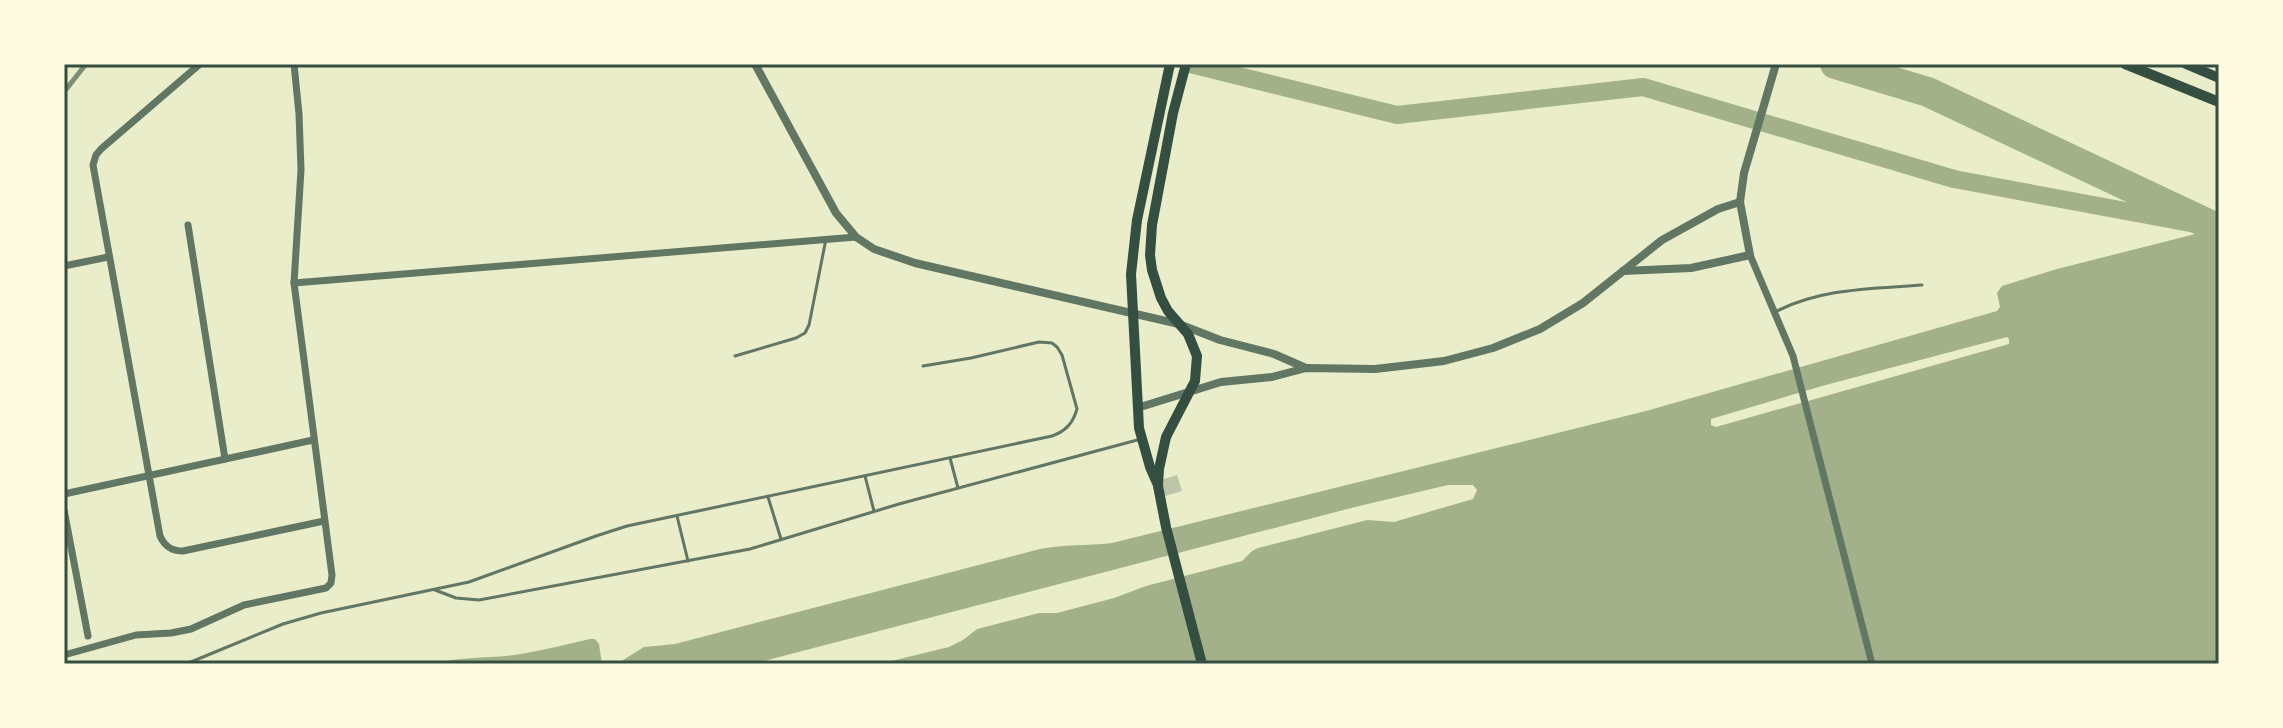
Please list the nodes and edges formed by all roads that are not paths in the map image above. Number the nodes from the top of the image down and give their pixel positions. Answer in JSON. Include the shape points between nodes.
{"nodes":[{"id":1,"x":200,"y":64,"type":"edge"},
{"id":2,"x":294,"y":64,"type":"edge"},
{"id":3,"x":755,"y":64,"type":"edge"},
{"id":4,"x":1170,"y":64,"type":"edge"},
{"id":5,"x":1186,"y":64,"type":"edge"},
{"id":6,"x":1776,"y":64,"type":"edge"},
{"id":7,"x":2125,"y":64,"type":"edge"},
{"id":8,"x":2186,"y":64,"type":"edge"},
{"id":9,"x":2219,"y":78,"type":"edge"},
{"id":10,"x":2219,"y":102,"type":"edge"},
{"id":11,"x":1740,"y":202,"type":"junction"},
{"id":12,"x":188,"y":225,"type":"dead end"},
{"id":13,"x":856,"y":237,"type":"junction"},
{"id":14,"x":826,"y":239,"type":"junction"},
{"id":15,"x":1750,"y":255,"type":"junction"},
{"id":16,"x":108,"y":257,"type":"junction"},
{"id":17,"x":64,"y":266,"type":"edge"},
{"id":18,"x":1623,"y":271,"type":"junction"},
{"id":19,"x":294,"y":283,"type":"junction"},
{"id":20,"x":1922,"y":285,"type":"dead end"},
{"id":21,"x":1132,"y":312,"type":"junction"},
{"id":22,"x":1775,"y":312,"type":"junction"},
{"id":23,"x":1179,"y":324,"type":"junction"},
{"id":24,"x":735,"y":356,"type":"dead end"},
{"id":25,"x":923,"y":366,"type":"dead end"},
{"id":26,"x":1306,"y":368,"type":"junction"},
{"id":27,"x":1189,"y":392,"type":"junction"},
{"id":28,"x":1137,"y":408,"type":"junction"},
{"id":29,"x":1141,"y":439,"type":"junction"},
{"id":30,"x":313,"y":440,"type":"junction"},
{"id":31,"x":950,"y":458,"type":"junction"},
{"id":32,"x":225,"y":459,"type":"junction"},
{"id":33,"x":864,"y":476,"type":"junction"},
{"id":34,"x":147,"y":477,"type":"junction"},
{"id":35,"x":1158,"y":486,"type":"junction"},
{"id":36,"x":958,"y":488,"type":"junction"},
{"id":37,"x":64,"y":494,"type":"edge"},
{"id":38,"x":768,"y":496,"type":"junction"},
{"id":39,"x":64,"y":510,"type":"edge"},
{"id":40,"x":874,"y":511,"type":"junction"},
{"id":41,"x":677,"y":516,"type":"junction"},
{"id":42,"x":324,"y":521,"type":"junction"},
{"id":43,"x":781,"y":539,"type":"junction"},
{"id":44,"x":688,"y":561,"type":"junction"},
{"id":45,"x":435,"y":590,"type":"junction"},
{"id":46,"x":88,"y":636,"type":"dead end"},
{"id":47,"x":64,"y":655,"type":"edge"},
{"id":48,"x":186,"y":664,"type":"edge"},
{"id":49,"x":1202,"y":664,"type":"edge"},
{"id":50,"x":1872,"y":664,"type":"edge"}],
"edges":[{"from":1,"to":16,"type":"street","via":[[93,160]]},
{"from":2,"to":19,"type":"street","via":[[301,170]]},
{"from":3,"to":13,"type":"street","via":[[836,213]]},
{"from":4,"to":21,"type":"main road","via":[[1132,247]]},
{"from":5,"to":23,"type":"main road","via":[[1150,255],[1161,298]]},
{"from":6,"to":11,"type":"street"},
{"from":7,"to":10,"type":"main road"},
{"from":8,"to":9,"type":"main road"},
{"from":11,"to":15,"type":"street"},
{"from":11,"to":18,"type":"street","via":[[1662,240]]},
{"from":12,"to":32,"type":"street"},
{"from":13,"to":14,"type":"street"},
{"from":13,"to":21,"type":"street","via":[[894,257]]},
{"from":14,"to":19,"type":"street"},
{"from":14,"to":24,"type":"lane","via":[[805,333]]},
{"from":15,"to":18,"type":"street","via":[[1691,268]]},
{"from":15,"to":22,"type":"street"},
{"from":16,"to":17,"type":"street"},
{"from":16,"to":34,"type":"street"},
{"from":18,"to":26,"type":"street","via":[[1540,329],[1493,348],[1444,361],[1375,369]]},
{"from":19,"to":30,"type":"street"},
{"from":20,"to":22,"type":"lane","via":[[1819,294]]},
{"from":21,"to":23,"type":"street"},
{"from":21,"to":28,"type":"main road"},
{"from":22,"to":50,"type":"street","via":[[1793,356]]},
{"from":23,"to":26,"type":"street"},
{"from":23,"to":27,"type":"main road","via":[[1197,356]]},
{"from":25,"to":31,"type":"lane","via":[[1046,342],[1060,350],[1072,387],[1077,409],[1060,433]]},
{"from":26,"to":27,"type":"street"},
{"from":27,"to":28,"type":"street"},
{"from":27,"to":35,"type":"main road","via":[[1166,437]]},
{"from":28,"to":29,"type":"main road"},
{"from":29,"to":35,"type":"main road"},
{"from":29,"to":36,"type":"lane"},
{"from":30,"to":32,"type":"street"},
{"from":30,"to":42,"type":"street"},
{"from":31,"to":33,"type":"lane"},
{"from":31,"to":36,"type":"lane"},
{"from":32,"to":34,"type":"street"},
{"from":33,"to":38,"type":"lane"},
{"from":33,"to":40,"type":"lane"},
{"from":34,"to":37,"type":"street"},
{"from":34,"to":42,"type":"street","via":[[160,536],[176,551]]},
{"from":35,"to":49,"type":"main road"},
{"from":36,"to":40,"type":"lane"},
{"from":38,"to":41,"type":"lane"},
{"from":38,"to":43,"type":"lane"},
{"from":39,"to":46,"type":"street"},
{"from":40,"to":43,"type":"lane"},
{"from":41,"to":44,"type":"lane"},
{"from":41,"to":45,"type":"lane","via":[[596,536],[494,575]]},
{"from":42,"to":47,"type":"street","via":[[332,579],[326,588],[244,605],[191,629],[136,635]]},
{"from":43,"to":44,"type":"lane"},
{"from":44,"to":45,"type":"lane","via":[[479,600]]},
{"from":45,"to":48,"type":"lane","via":[[283,624]]}]}
